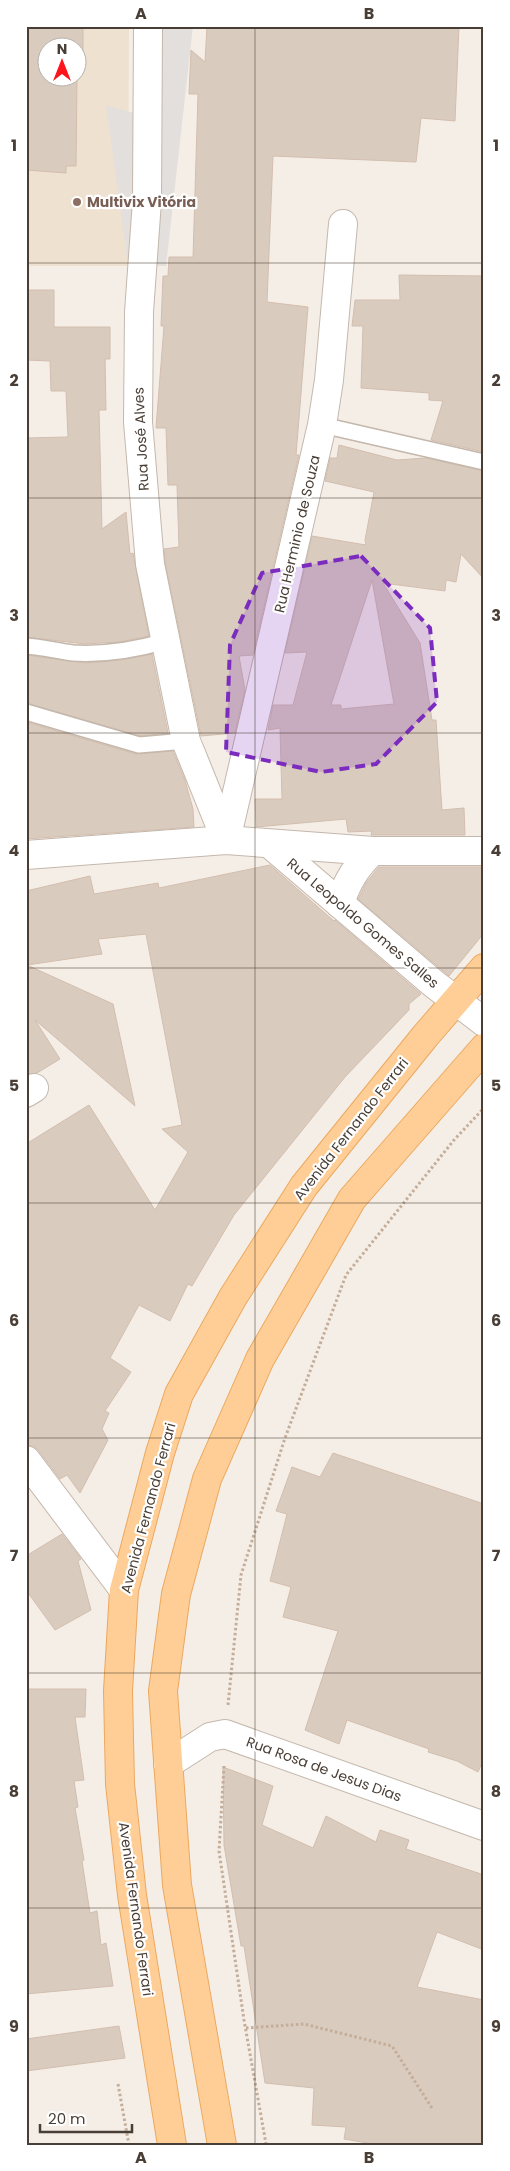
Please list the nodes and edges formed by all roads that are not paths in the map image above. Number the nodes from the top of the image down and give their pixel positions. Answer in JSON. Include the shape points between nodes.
{"nodes":[{"id":1,"x":148,"y":26,"type":"edge"},
{"id":2,"x":343,"y":224,"type":"dead end"},
{"id":3,"x":322,"y":425,"type":"junction"},
{"id":4,"x":484,"y":462,"type":"edge"},
{"id":5,"x":166,"y":641,"type":"junction"},
{"id":6,"x":26,"y":646,"type":"edge"},
{"id":7,"x":26,"y":712,"type":"edge"},
{"id":8,"x":186,"y":741,"type":"junction"},
{"id":9,"x":226,"y":840,"type":"junction"},
{"id":10,"x":270,"y":844,"type":"junction"},
{"id":11,"x":373,"y":851,"type":"junction"},
{"id":12,"x":484,"y":851,"type":"edge"},
{"id":13,"x":26,"y":856,"type":"edge"},
{"id":14,"x":340,"y":904,"type":"junction"},
{"id":15,"x":484,"y":968,"type":"edge"},
{"id":16,"x":456,"y":1000,"type":"junction"},
{"id":17,"x":484,"y":1022,"type":"edge"},
{"id":18,"x":484,"y":1048,"type":"edge"},
{"id":19,"x":26,"y":1460,"type":"edge"},
{"id":20,"x":124,"y":1590,"type":"junction"},
{"id":21,"x":168,"y":1764,"type":"junction"},
{"id":22,"x":484,"y":1826,"type":"edge"},
{"id":23,"x":172,"y":2145,"type":"edge"},
{"id":24,"x":222,"y":2145,"type":"edge"}],
"edges":[{"from":1,"to":5,"type":"street","name":"Rua José Alves","via":[[138,422],[150,564]]},
{"from":2,"to":3,"type":"street","name":"Rua Herminio de Souza"},
{"from":3,"to":4,"type":"lane"},
{"from":3,"to":9,"type":"street","name":"Rua Herminio de Souza"},
{"from":5,"to":6,"type":"lane","via":[[106,654]]},
{"from":5,"to":8,"type":"street","name":"Rua José Alves"},
{"from":7,"to":8,"type":"lane","via":[[139,745]]},
{"from":8,"to":9,"type":"street","name":"Rua José Alves"},
{"from":9,"to":10,"type":"street","name":"Rua Leopoldo Gomes Salles"},
{"from":9,"to":13,"type":"street","name":"Rua Leopoldo Gomes Salles"},
{"from":10,"to":11,"type":"street","name":"Rua Leopoldo Gomes Salles"},
{"from":10,"to":14,"type":"street","name":"Rua Leopoldo Gomes Salles"},
{"from":11,"to":12,"type":"street","name":"Rua Leopoldo Gomes Salles"},
{"from":11,"to":14,"type":"street","via":[[355,869]]},
{"from":14,"to":16,"type":"street","name":"Rua Leopoldo Gomes Salles"},
{"from":15,"to":16,"type":"main road","name":"Avenida Fernando Ferrari"},
{"from":16,"to":17,"type":"street"},
{"from":16,"to":20,"type":"main road","name":"Avenida Fernando Ferrari","via":[[304,1186],[233,1297],[179,1394]]},
{"from":18,"to":21,"type":"main road","via":[[352,1199],[260,1359],[207,1479],[176,1594],[163,1692]]},
{"from":19,"to":20,"type":"street"},
{"from":20,"to":23,"type":"main road","name":"Avenida Fernando Ferrari","via":[[118,1691],[120,1784],[132,1895]]},
{"from":21,"to":22,"type":"street","name":"Rua Rosa de Jesus Dias","via":[[210,1737],[226,1734]]},
{"from":21,"to":24,"type":"main road","via":[[177,1885]]}]}
